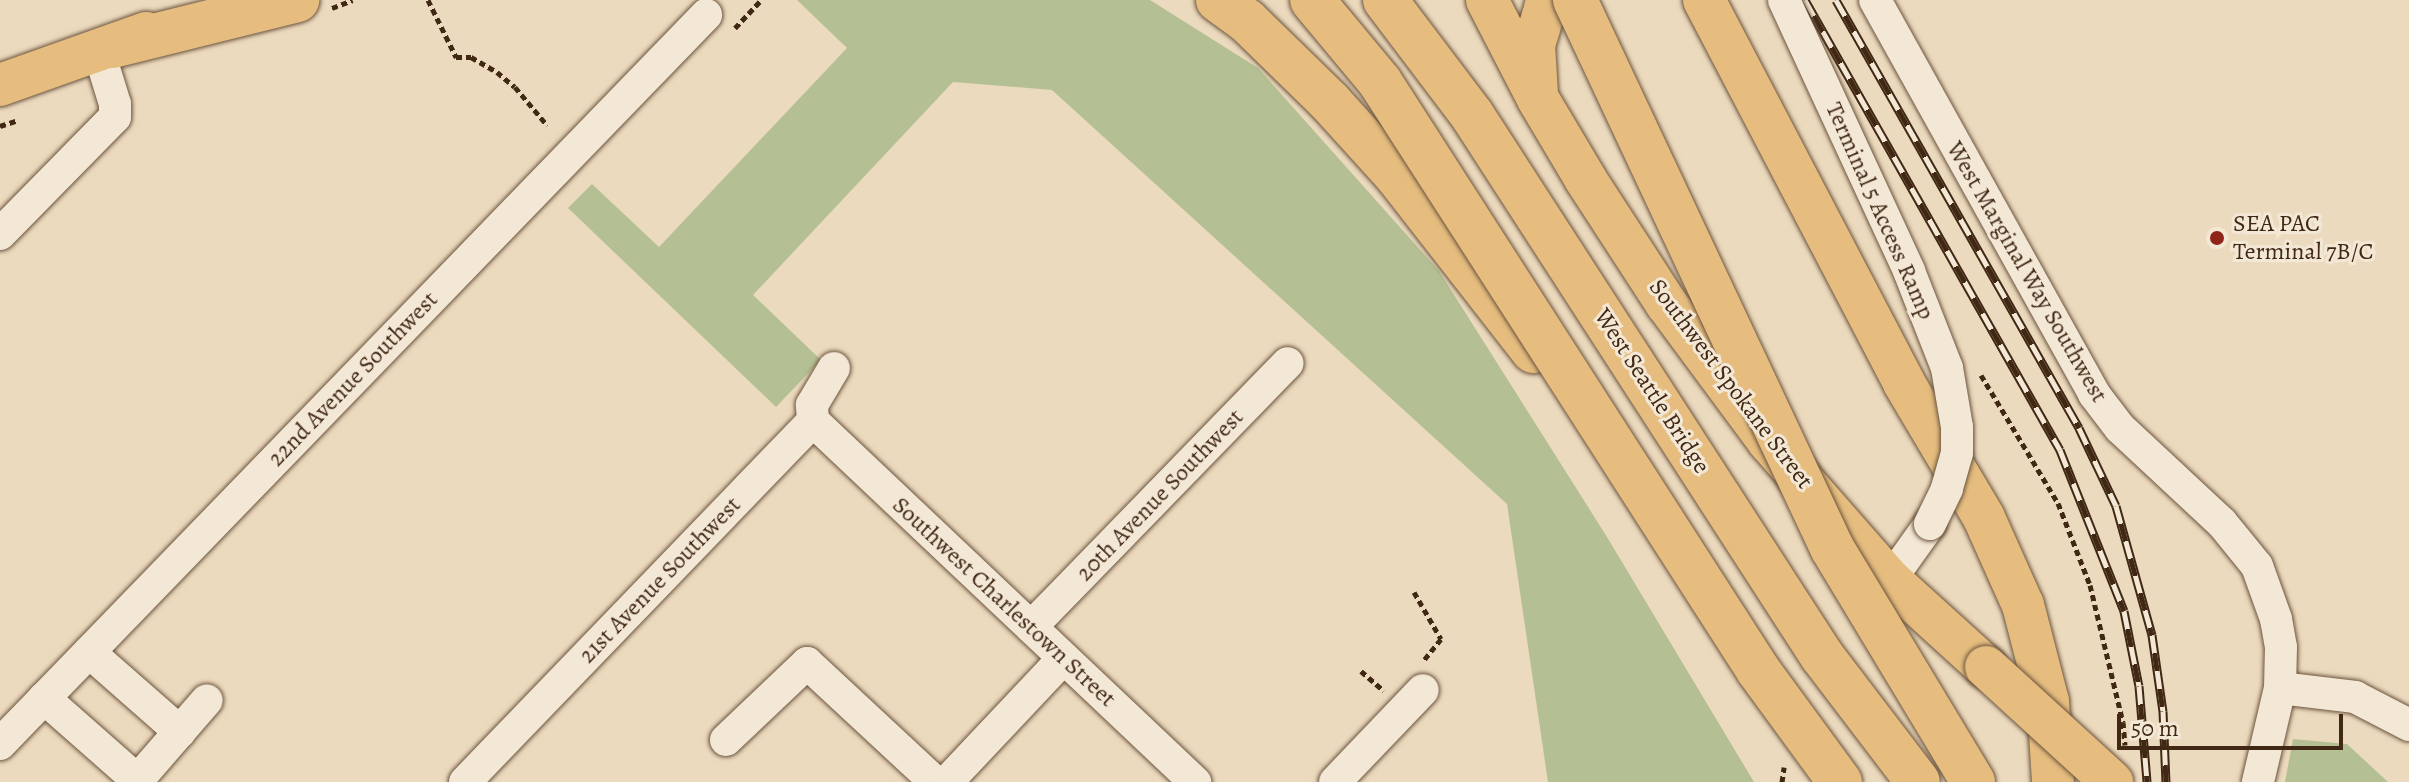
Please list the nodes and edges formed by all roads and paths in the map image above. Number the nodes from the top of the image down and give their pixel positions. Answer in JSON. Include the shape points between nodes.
{"nodes":[{"id":1,"x":229,"y":0,"type":"edge"},
{"id":2,"x":297,"y":0,"type":"edge"},
{"id":3,"x":428,"y":0,"type":"edge"},
{"id":4,"x":1218,"y":0,"type":"edge"},
{"id":5,"x":1312,"y":0,"type":"edge"},
{"id":6,"x":1385,"y":0,"type":"edge"},
{"id":7,"x":1551,"y":0,"type":"edge"},
{"id":8,"x":1575,"y":0,"type":"edge"},
{"id":9,"x":1704,"y":0,"type":"edge"},
{"id":10,"x":1784,"y":0,"type":"edge"},
{"id":11,"x":1875,"y":0,"type":"edge"},
{"id":12,"x":1485,"y":8,"type":"edge"},
{"id":13,"x":706,"y":15,"type":"dead end"},
{"id":14,"x":106,"y":49,"type":"junction"},
{"id":15,"x":0,"y":85,"type":"edge"},
{"id":16,"x":1538,"y":99,"type":"junction"},
{"id":17,"x":547,"y":125,"type":"dead end"},
{"id":18,"x":0,"y":234,"type":"edge"},
{"id":19,"x":1288,"y":363,"type":"dead end"},
{"id":20,"x":834,"y":368,"type":"dead end"},
{"id":21,"x":813,"y":421,"type":"junction"},
{"id":22,"x":1660,"y":519,"type":"junction"},
{"id":23,"x":1890,"y":580,"type":"junction"},
{"id":24,"x":1414,"y":592,"type":"dead end"},
{"id":25,"x":1031,"y":627,"type":"junction"},
{"id":26,"x":89,"y":652,"type":"junction"},
{"id":27,"x":1064,"y":658,"type":"junction"},
{"id":28,"x":1361,"y":671,"type":"dead end"},
{"id":29,"x":1422,"y":676,"type":"joint"},
{"id":30,"x":2280,"y":688,"type":"junction"},
{"id":31,"x":1391,"y":696,"type":"dead end"},
{"id":32,"x":44,"y":698,"type":"junction"},
{"id":33,"x":207,"y":700,"type":"dead end"},
{"id":34,"x":2409,"y":725,"type":"edge"},
{"id":35,"x":180,"y":732,"type":"junction"},
{"id":36,"x":726,"y":740,"type":"dead end"},
{"id":37,"x":0,"y":744,"type":"edge"},
{"id":38,"x":136,"y":781,"type":"edge"},
{"id":39,"x":465,"y":782,"type":"edge"},
{"id":40,"x":935,"y":782,"type":"edge"},
{"id":41,"x":947,"y":782,"type":"edge"},
{"id":42,"x":1195,"y":782,"type":"edge"},
{"id":43,"x":1335,"y":782,"type":"edge"},
{"id":44,"x":1840,"y":782,"type":"edge"},
{"id":45,"x":1918,"y":782,"type":"edge"},
{"id":46,"x":1973,"y":782,"type":"edge"},
{"id":47,"x":2053,"y":782,"type":"edge"},
{"id":48,"x":2112,"y":782,"type":"edge"},
{"id":49,"x":2258,"y":782,"type":"edge"}],
"edges":[{"from":1,"to":14,"type":"main road"},
{"from":2,"to":14,"type":"highway"},
{"from":3,"to":17,"type":"path","via":[[456,57],[471,57],[497,72]]},
{"from":4,"to":22,"type":"highway","bridge":true,"via":[[1247,21],[1330,102],[1397,176]]},
{"from":5,"to":22,"type":"highway","bridge":true,"via":[[1380,82]]},
{"from":6,"to":45,"type":"highway","name":"West Seattle Bridge","bridge":true,"via":[[1472,115],[1822,656]]},
{"from":7,"to":16,"type":"main road","via":[[1534,45]]},
{"from":8,"to":46,"type":"highway","bridge":true,"via":[[1832,548]]},
{"from":9,"to":47,"type":"main road","via":[[1904,383],[1984,518],[2023,605],[2048,702]]},
{"from":10,"to":23,"type":"street","name":"Terminal 5 Access Ramp","bridge":true,"via":[[1947,368],[1957,427],[1952,474],[1930,524]]},
{"from":11,"to":30,"type":"street","name":"West Marginal Way Southwest","via":[[2094,394],[2120,428],[2222,523],[2257,566],[2276,619]]},
{"from":12,"to":16,"type":"main road","name":"Southwest Spokane Street"},
{"from":13,"to":26,"type":"street","name":"22nd Avenue Southwest"},
{"from":14,"to":15,"type":"main road"},
{"from":14,"to":18,"type":"street","via":[[116,110],[103,131]]},
{"from":16,"to":23,"type":"main road","name":"Southwest Spokane Street","via":[[1666,303],[1769,442]]},
{"from":19,"to":25,"type":"street","name":"20th Avenue Southwest"},
{"from":20,"to":21,"type":"street","name":"21st Avenue Southwest","via":[[812,405]]},
{"from":21,"to":25,"type":"street","name":"Southwest Charlestown Street"},
{"from":21,"to":39,"type":"street","name":"21st Avenue Southwest"},
{"from":22,"to":44,"type":"highway","bridge":true,"via":[[1758,670]]},
{"from":23,"to":48,"type":"main road","name":"Southwest Spokane Street","bridge":true},
{"from":24,"to":29,"type":"path","via":[[1441,639]]},
{"from":25,"to":27,"type":"street","name":"Southwest Charlestown Street"},
{"from":26,"to":32,"type":"street","name":"22nd Avenue Southwest"},
{"from":26,"to":35,"type":"street"},
{"from":27,"to":41,"type":"street"},
{"from":27,"to":42,"type":"street","name":"Southwest Charlestown Street"},
{"from":28,"to":31,"type":"path"},
{"from":29,"to":43,"type":"street"},
{"from":30,"to":34,"type":"street","via":[[2355,697]]},
{"from":30,"to":49,"type":"street","name":"West Marginal Way Southwest"},
{"from":32,"to":37,"type":"street","name":"22nd Avenue Southwest"},
{"from":32,"to":38,"type":"street"},
{"from":33,"to":35,"type":"street"},
{"from":35,"to":38,"type":"street"},
{"from":36,"to":40,"type":"street","via":[[807,663]]}]}
